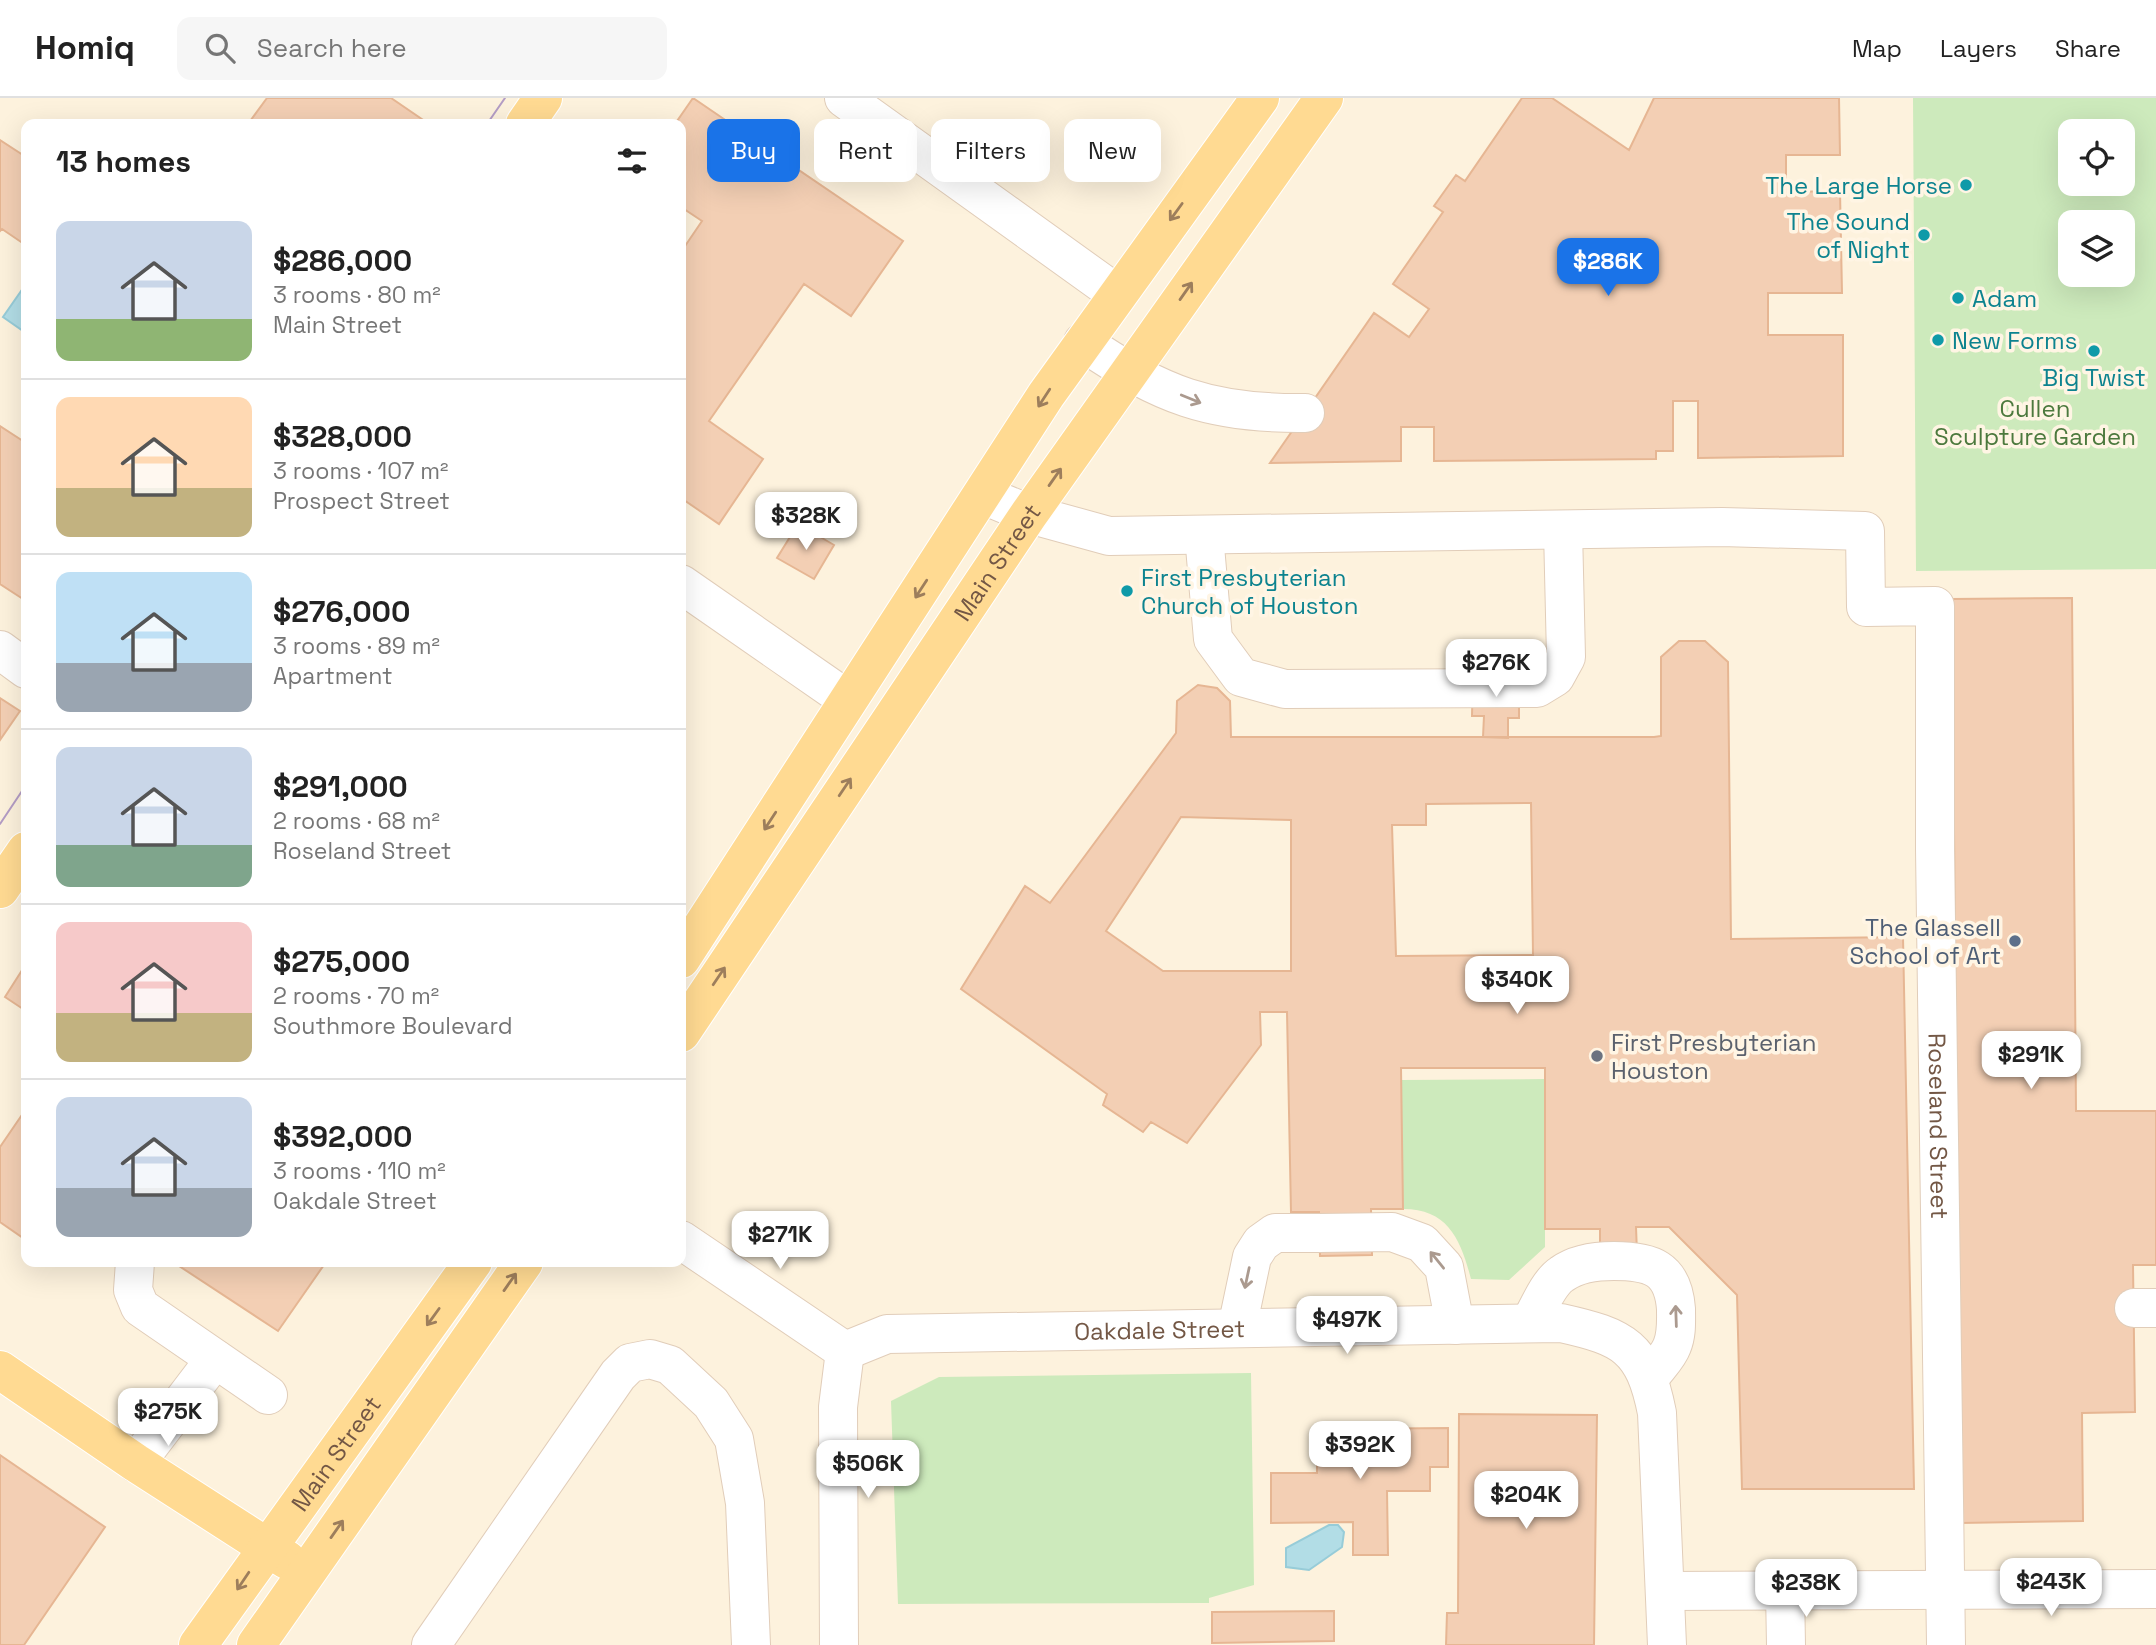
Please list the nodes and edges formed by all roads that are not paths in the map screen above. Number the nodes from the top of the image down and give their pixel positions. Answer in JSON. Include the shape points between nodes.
{"nodes":[{"id":1,"x":543,"y":98,"type":"edge"},
{"id":2,"x":844,"y":98,"type":"edge"},
{"id":3,"x":1260,"y":98,"type":"edge"},
{"id":4,"x":1324,"y":98,"type":"edge"},
{"id":5,"x":528,"y":119,"type":"edge"},
{"id":6,"x":1117,"y":294,"type":"junction"},
{"id":7,"x":1083,"y":342,"type":"junction"},
{"id":8,"x":1128,"y":373,"type":"junction"},
{"id":9,"x":1287,"y":413,"type":"dead end"},
{"id":10,"x":983,"y":495,"type":"junction"},
{"id":11,"x":1029,"y":514,"type":"junction"},
{"id":12,"x":1563,"y":530,"type":"junction"},
{"id":13,"x":1204,"y":535,"type":"junction"},
{"id":14,"x":686,"y":587,"type":"edge"},
{"id":15,"x":0,"y":650,"type":"edge"},
{"id":16,"x":21,"y":665,"type":"edge"},
{"id":17,"x":848,"y":700,"type":"junction"},
{"id":18,"x":21,"y":858,"type":"edge"},
{"id":19,"x":0,"y":889,"type":"edge"},
{"id":20,"x":686,"y":951,"type":"edge"},
{"id":21,"x":686,"y":1026,"type":"edge"},
{"id":22,"x":686,"y":1243,"type":"edge"},
{"id":23,"x":135,"y":1267,"type":"edge"},
{"id":24,"x":469,"y":1267,"type":"edge"},
{"id":25,"x":521,"y":1267,"type":"edge"},
{"id":26,"x":1530,"y":1323,"type":"junction"},
{"id":27,"x":1455,"y":1325,"type":"junction"},
{"id":28,"x":1237,"y":1328,"type":"junction"},
{"id":29,"x":845,"y":1351,"type":"junction"},
{"id":30,"x":215,"y":1359,"type":"junction"},
{"id":31,"x":0,"y":1370,"type":"edge"},
{"id":32,"x":1650,"y":1377,"type":"junction"},
{"id":33,"x":268,"y":1395,"type":"dead end"},
{"id":34,"x":136,"y":1462,"type":"junction"},
{"id":35,"x":266,"y":1546,"type":"junction"},
{"id":36,"x":307,"y":1573,"type":"junction"},
{"id":37,"x":1945,"y":1588,"type":"junction"},
{"id":38,"x":2156,"y":1588,"type":"edge"},
{"id":39,"x":1785,"y":1590,"type":"junction"},
{"id":40,"x":1667,"y":1591,"type":"junction"},
{"id":41,"x":198,"y":1645,"type":"edge"},
{"id":42,"x":256,"y":1645,"type":"edge"},
{"id":43,"x":431,"y":1645,"type":"edge"},
{"id":44,"x":751,"y":1645,"type":"edge"},
{"id":45,"x":839,"y":1645,"type":"edge"},
{"id":46,"x":1667,"y":1645,"type":"edge"},
{"id":47,"x":1786,"y":1645,"type":"edge"},
{"id":48,"x":1946,"y":1645,"type":"edge"}],
"edges":[{"from":1,"to":5,"type":"main road"},
{"from":2,"to":6,"type":"street"},
{"from":3,"to":6,"type":"main road","name":"Main Street","one_way":true},
{"from":8,"to":4,"type":"main road","name":"Main Street","one_way":true},
{"from":6,"to":7,"type":"main road","name":"Main Street"},
{"from":7,"to":8,"type":"street"},
{"from":7,"to":10,"type":"main road","name":"Main Street","one_way":true},
{"from":8,"to":9,"type":"street","one_way":true,"via":[[1200,403],[1235,411]]},
{"from":11,"to":8,"type":"main road","name":"Main Street","one_way":true},
{"from":10,"to":11,"type":"street"},
{"from":10,"to":17,"type":"main road","name":"Main Street","one_way":true},
{"from":11,"to":13,"type":"street","via":[[1109,536]]},
{"from":21,"to":11,"type":"main road","name":"Main Street","one_way":true},
{"from":12,"to":13,"type":"street"},
{"from":12,"to":13,"type":"street","via":[[1566,657],[1555,677],[1537,688],[1285,689],[1241,677],[1213,639]]},
{"from":12,"to":37,"type":"street","name":"Roseland Street","via":[[1722,527],[1866,531],[1866,607],[1935,606]]},
{"from":14,"to":17,"type":"street"},
{"from":15,"to":16,"type":"street"},
{"from":17,"to":20,"type":"main road","name":"Main Street","one_way":true},
{"from":18,"to":19,"type":"main road"},
{"from":22,"to":29,"type":"street"},
{"from":23,"to":30,"type":"street","via":[[133,1290],[140,1307]]},
{"from":24,"to":35,"type":"main road","name":"Main Street","one_way":true},
{"from":36,"to":25,"type":"main road","name":"Main Street","one_way":true},
{"from":26,"to":27,"type":"street","name":"Oakdale Street"},
{"from":26,"to":32,"type":"street","name":"Oakdale Street","via":[[1561,1322],[1605,1333],[1632,1351]]},
{"from":32,"to":26,"type":"street","one_way":true,"via":[[1672,1348],[1676,1331],[1675,1294],[1668,1277],[1654,1266],[1609,1261],[1570,1269],[1559,1275]]},
{"from":27,"to":28,"type":"street","name":"Oakdale Street"},
{"from":27,"to":28,"type":"street","one_way":true,"via":[[1444,1267],[1422,1242],[1392,1232],[1275,1233],[1252,1256]]},
{"from":28,"to":29,"type":"street","name":"Oakdale Street","via":[[887,1334]]},
{"from":29,"to":45,"type":"street","via":[[838,1407]]},
{"from":30,"to":33,"type":"street"},
{"from":30,"to":34,"type":"street"},
{"from":31,"to":34,"type":"main road"},
{"from":32,"to":40,"type":"street","name":"Oakdale Street","via":[[1657,1413]]},
{"from":34,"to":35,"type":"main road"},
{"from":35,"to":36,"type":"main road"},
{"from":35,"to":41,"type":"main road","name":"Main Street","one_way":true},
{"from":36,"to":42,"type":"main road","name":"Main Street"},
{"from":37,"to":38,"type":"street"},
{"from":37,"to":39,"type":"street"},
{"from":37,"to":48,"type":"street","name":"Roseland Street"},
{"from":39,"to":40,"type":"street"},
{"from":39,"to":47,"type":"street"},
{"from":40,"to":46,"type":"street","name":"Oakdale Street"},
{"from":43,"to":44,"type":"street","via":[[618,1375],[630,1363],[650,1359],[670,1364],[711,1403],[734,1438],[745,1503]]}]}
